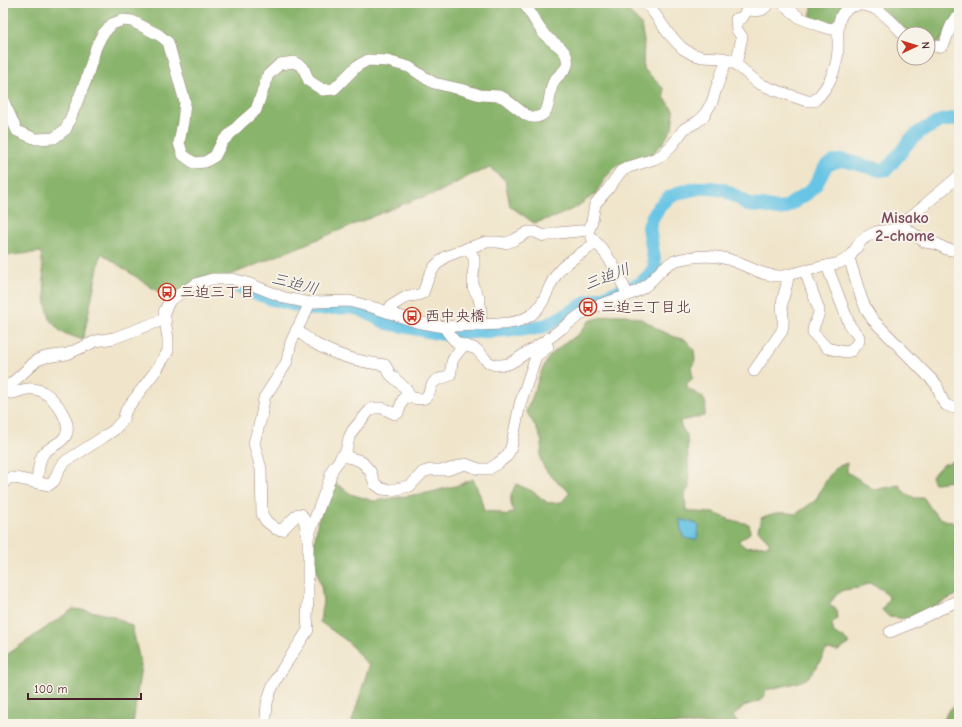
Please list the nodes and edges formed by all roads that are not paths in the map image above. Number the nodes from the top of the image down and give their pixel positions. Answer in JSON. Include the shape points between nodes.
{"nodes":[{"id":1,"x":524,"y":3,"type":"edge"},
{"id":2,"x":647,"y":3,"type":"edge"},
{"id":3,"x":769,"y":3,"type":"edge"},
{"id":4,"x":782,"y":3,"type":"edge"},
{"id":5,"x":959,"y":17,"type":"edge"},
{"id":6,"x":896,"y":26,"type":"edge"},
{"id":7,"x":837,"y":27,"type":"junction"},
{"id":8,"x":936,"y":46,"type":"edge"},
{"id":9,"x":732,"y":62,"type":"junction"},
{"id":10,"x":3,"y":100,"type":"edge"},
{"id":11,"x":958,"y":180,"type":"edge"},
{"id":12,"x":901,"y":225,"type":"junction"},
{"id":13,"x":589,"y":230,"type":"junction"},
{"id":14,"x":596,"y":243,"type":"junction"},
{"id":15,"x":468,"y":248,"type":"junction"},
{"id":16,"x":959,"y":251,"type":"edge"},
{"id":17,"x":849,"y":258,"type":"junction"},
{"id":18,"x":827,"y":266,"type":"junction"},
{"id":19,"x":805,"y":271,"type":"junction"},
{"id":20,"x":788,"y":275,"type":"junction"},
{"id":21,"x":626,"y":291,"type":"junction"},
{"id":22,"x":308,"y":306,"type":"junction"},
{"id":23,"x":388,"y":312,"type":"junction"},
{"id":24,"x":165,"y":319,"type":"junction"},
{"id":25,"x":570,"y":322,"type":"junction"},
{"id":26,"x":480,"y":325,"type":"junction"},
{"id":27,"x":296,"y":330,"type":"junction"},
{"id":28,"x":448,"y":333,"type":"junction"},
{"id":29,"x":464,"y":345,"type":"junction"},
{"id":30,"x":754,"y":370,"type":"dead end"},
{"id":31,"x":3,"y":388,"type":"edge"},
{"id":32,"x":410,"y":397,"type":"junction"},
{"id":33,"x":959,"y":410,"type":"edge"},
{"id":34,"x":341,"y":457,"type":"junction"},
{"id":35,"x":37,"y":482,"type":"junction"},
{"id":36,"x":3,"y":484,"type":"edge"},
{"id":37,"x":308,"y":538,"type":"junction"},
{"id":38,"x":959,"y":600,"type":"edge"},
{"id":39,"x":890,"y":632,"type":"dead end"},
{"id":40,"x":266,"y":724,"type":"edge"}],
"edges":[{"from":1,"to":10,"type":"street","via":[[545,35],[565,54],[567,66],[552,86],[548,109],[538,117],[526,116],[499,96],[480,96],[434,83],[409,66],[387,61],[368,60],[357,66],[334,89],[323,90],[309,81],[303,67],[294,62],[280,64],[268,75],[256,110],[222,142],[215,156],[205,162],[194,163],[183,155],[179,143],[185,102],[168,42],[132,21],[123,20],[112,24],[102,35],[66,129],[54,138],[36,139],[17,131]]},
{"from":2,"to":9,"type":"street","via":[[682,48],[702,57],[723,58]]},
{"from":3,"to":9,"type":"street","via":[[761,11],[747,10],[742,18],[736,19],[737,30],[742,37]]},
{"from":4,"to":7,"type":"street","via":[[800,18],[831,29]]},
{"from":5,"to":8,"type":"street","via":[[953,22],[945,44]]},
{"from":6,"to":7,"type":"street","via":[[874,8],[855,5],[843,12]]},
{"from":7,"to":9,"type":"street","via":[[837,57],[834,69],[821,95],[814,101],[807,101],[758,83]]},
{"from":9,"to":13,"type":"street","via":[[716,89],[712,102],[697,122],[684,129],[662,155],[621,171],[595,204]]},
{"from":11,"to":12,"type":"street"},
{"from":12,"to":16,"type":"street","via":[[920,240]]},
{"from":12,"to":17,"type":"street","via":[[896,229],[876,232],[866,237]]},
{"from":13,"to":14,"type":"street"},
{"from":13,"to":15,"type":"street","via":[[544,236],[528,232],[506,243],[487,242]]},
{"from":14,"to":21,"type":"street","via":[[612,263]]},
{"from":14,"to":26,"type":"street","via":[[559,270],[540,306],[531,315],[507,324]]},
{"from":15,"to":23,"type":"street","via":[[445,257],[435,266],[423,293],[408,296],[391,306]]},
{"from":15,"to":26,"type":"street","via":[[474,258],[473,288],[479,298]]},
{"from":17,"to":18,"type":"street"},
{"from":17,"to":33,"type":"street","via":[[866,309],[873,320],[936,384],[944,402]]},
{"from":18,"to":19,"type":"street"},
{"from":18,"to":19,"type":"street","via":[[850,326],[859,337],[851,351],[827,348],[813,333],[819,310]]},
{"from":19,"to":20,"type":"street"},
{"from":20,"to":21,"type":"street","via":[[774,277],[721,257],[699,256],[674,261],[645,287],[635,293]]},
{"from":20,"to":30,"type":"street","via":[[782,302],[782,331]]},
{"from":21,"to":25,"type":"street","via":[[589,309]]},
{"from":22,"to":23,"type":"street","via":[[315,302],[350,301]]},
{"from":22,"to":24,"type":"street","via":[[233,279],[212,279],[196,284],[170,300],[164,312]]},
{"from":22,"to":27,"type":"street"},
{"from":23,"to":28,"type":"street"},
{"from":24,"to":31,"type":"street","via":[[114,338],[96,341],[67,354],[37,360]]},
{"from":24,"to":35,"type":"street","via":[[168,350],[126,410],[123,420],[114,430],[66,461],[49,485]]},
{"from":25,"to":29,"type":"street","via":[[507,364],[496,365],[489,362],[477,350]]},
{"from":25,"to":34,"type":"street","via":[[570,332],[536,356],[520,404],[511,448],[507,456],[489,469],[464,464],[446,470],[430,470],[423,472],[410,486],[391,490],[382,489],[375,484],[370,471],[363,463]]},
{"from":26,"to":28,"type":"street"},
{"from":27,"to":32,"type":"street","via":[[314,343],[339,355],[385,365]]},
{"from":27,"to":37,"type":"street","via":[[287,361],[264,398],[254,443],[261,469],[262,514],[276,530],[282,530],[301,514]]},
{"from":28,"to":29,"type":"street"},
{"from":29,"to":32,"type":"street","via":[[453,359],[450,375],[435,381],[425,398]]},
{"from":31,"to":35,"type":"street","via":[[10,394],[29,388],[44,392],[55,401],[66,420],[68,430],[65,438],[44,453]]},
{"from":32,"to":34,"type":"street","via":[[403,399],[398,413],[395,414],[382,408],[370,410],[353,430],[346,451]]},
{"from":34,"to":37,"type":"street","via":[[332,470]]},
{"from":35,"to":36,"type":"street","via":[[8,478]]},
{"from":37,"to":40,"type":"street","via":[[308,630],[271,690],[267,703]]},
{"from":38,"to":39,"type":"street"}]}
